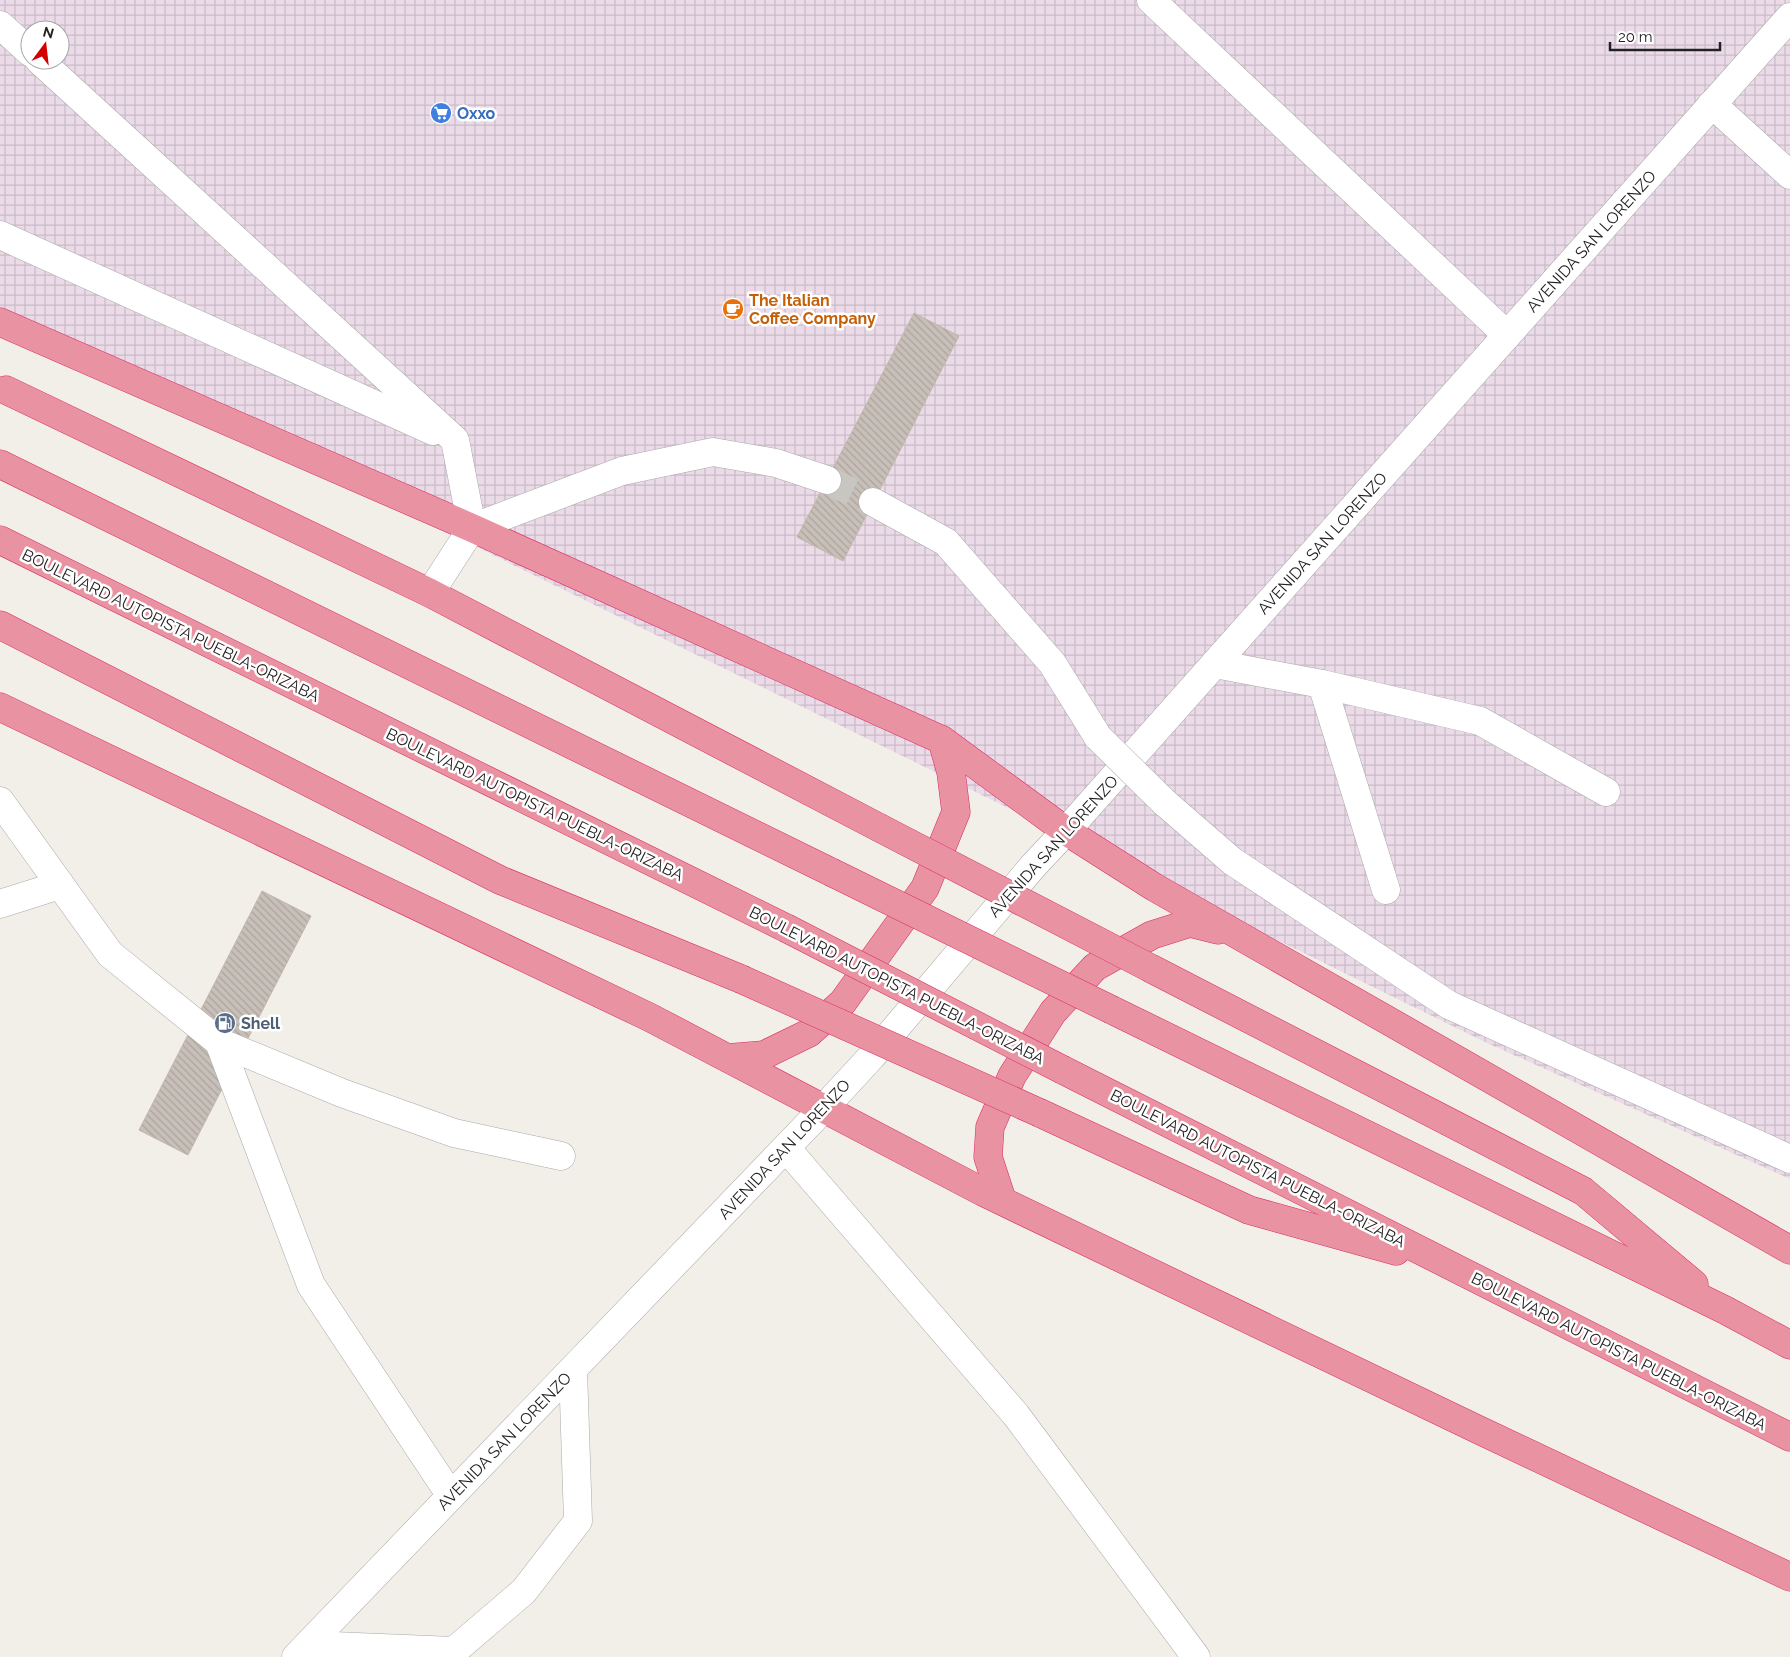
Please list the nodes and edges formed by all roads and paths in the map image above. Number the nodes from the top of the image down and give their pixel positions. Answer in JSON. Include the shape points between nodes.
{"nodes":[{"id":1,"x":1151,"y":0,"type":"edge"},
{"id":2,"x":1790,"y":17,"type":"edge"},
{"id":3,"x":0,"y":25,"type":"edge"},
{"id":4,"x":20,"y":43,"type":"edge"},
{"id":5,"x":50,"y":70,"type":"edge"},
{"id":6,"x":1712,"y":104,"type":"junction"},
{"id":7,"x":1790,"y":175,"type":"edge"},
{"id":8,"x":0,"y":235,"type":"edge"},
{"id":9,"x":0,"y":322,"type":"edge"},
{"id":10,"x":1507,"y":335,"type":"junction"},
{"id":11,"x":6,"y":390,"type":"dead end"},
{"id":12,"x":455,"y":440,"type":"junction"},
{"id":13,"x":0,"y":464,"type":"edge"},
{"id":14,"x":827,"y":480,"type":"tunnel mouth"},
{"id":15,"x":873,"y":502,"type":"tunnel mouth"},
{"id":16,"x":472,"y":528,"type":"junction"},
{"id":17,"x":0,"y":540,"type":"edge"},
{"id":18,"x":430,"y":594,"type":"junction"},
{"id":19,"x":0,"y":625,"type":"edge"},
{"id":20,"x":1215,"y":664,"type":"junction"},
{"id":21,"x":1322,"y":684,"type":"junction"},
{"id":22,"x":0,"y":707,"type":"edge"},
{"id":23,"x":942,"y":740,"type":"junction"},
{"id":24,"x":1606,"y":792,"type":"dead end"},
{"id":25,"x":0,"y":801,"type":"edge"},
{"id":26,"x":1066,"y":831,"type":"junction"},
{"id":27,"x":60,"y":885,"type":"junction"},
{"id":28,"x":1386,"y":890,"type":"dead end"},
{"id":29,"x":0,"y":904,"type":"edge"},
{"id":30,"x":1244,"y":937,"type":"junction"},
{"id":31,"x":219,"y":1042,"type":"junction"},
{"id":32,"x":728,"y":1058,"type":"junction"},
{"id":33,"x":824,"y":1108,"type":"junction"},
{"id":34,"x":786,"y":1148,"type":"junction"},
{"id":35,"x":561,"y":1156,"type":"dead end"},
{"id":36,"x":1790,"y":1159,"type":"edge"},
{"id":37,"x":1002,"y":1200,"type":"junction"},
{"id":38,"x":1790,"y":1250,"type":"edge"},
{"id":39,"x":1456,"y":1268,"type":"junction"},
{"id":40,"x":1726,"y":1310,"type":"junction"},
{"id":41,"x":1790,"y":1344,"type":"edge"},
{"id":42,"x":573,"y":1369,"type":"junction"},
{"id":43,"x":1790,"y":1437,"type":"edge"},
{"id":44,"x":451,"y":1496,"type":"junction"},
{"id":45,"x":1790,"y":1577,"type":"edge"},
{"id":46,"x":302,"y":1651,"type":"edge"},
{"id":47,"x":1192,"y":1656,"type":"edge"}],
"edges":[{"from":1,"to":10,"type":"street"},
{"from":2,"to":6,"type":"street","name":"AVENIDA SAN LORENZO"},
{"from":3,"to":4,"type":"street"},
{"from":5,"to":12,"type":"street"},
{"from":6,"to":7,"type":"street"},
{"from":6,"to":10,"type":"street","name":"AVENIDA SAN LORENZO"},
{"from":8,"to":12,"type":"street"},
{"from":9,"to":16,"type":"highway"},
{"from":10,"to":20,"type":"street","name":"AVENIDA SAN LORENZO"},
{"from":11,"to":18,"type":"highway"},
{"from":12,"to":16,"type":"street"},
{"from":13,"to":40,"type":"highway","bridge":true},
{"from":14,"to":16,"type":"street","via":[[776,463],[713,452],[622,471]]},
{"from":15,"to":36,"type":"street","bridge":true,"via":[[946,542],[1052,663],[1098,737],[1164,802],[1232,861],[1449,1004]]},
{"from":16,"to":18,"type":"street"},
{"from":16,"to":23,"type":"highway"},
{"from":17,"to":39,"type":"highway","name":"BOULEVARD AUTOPISTA PUEBLA-ORIZABA","bridge":true,"via":[[786,928]]},
{"from":18,"to":40,"type":"highway","bridge":true,"via":[[1584,1191]]},
{"from":19,"to":39,"type":"highway","bridge":true,"via":[[500,880],[741,979],[1249,1210]]},
{"from":20,"to":21,"type":"street"},
{"from":20,"to":26,"type":"street","name":"AVENIDA SAN LORENZO"},
{"from":21,"to":24,"type":"street","via":[[1480,721]]},
{"from":21,"to":28,"type":"street"},
{"from":22,"to":32,"type":"highway","via":[[640,1012]]},
{"from":23,"to":26,"type":"highway"},
{"from":23,"to":32,"type":"highway","via":[[951,772],[956,812],[925,888],[842,1002],[809,1033],[764,1055]]},
{"from":25,"to":27,"type":"street"},
{"from":26,"to":30,"type":"highway","via":[[1154,887]]},
{"from":26,"to":33,"type":"street","name":"AVENIDA SAN LORENZO"},
{"from":27,"to":29,"type":"street"},
{"from":27,"to":31,"type":"street","via":[[110,954]]},
{"from":30,"to":37,"type":"highway","via":[[1190,923],[1152,935],[1095,967],[1053,1012],[1012,1076],[990,1127],[988,1157]]},
{"from":30,"to":38,"type":"highway"},
{"from":31,"to":35,"type":"street","via":[[342,1093],[454,1133]]},
{"from":31,"to":44,"type":"street","via":[[311,1285]]},
{"from":32,"to":33,"type":"highway"},
{"from":33,"to":34,"type":"street","name":"AVENIDA SAN LORENZO"},
{"from":33,"to":37,"type":"highway"},
{"from":34,"to":42,"type":"street","name":"AVENIDA SAN LORENZO"},
{"from":34,"to":47,"type":"street","via":[[1016,1415]]},
{"from":37,"to":45,"type":"highway"},
{"from":39,"to":43,"type":"highway","name":"BOULEVARD AUTOPISTA PUEBLA-ORIZABA"},
{"from":40,"to":41,"type":"highway"},
{"from":42,"to":44,"type":"street","name":"AVENIDA SAN LORENZO"},
{"from":42,"to":46,"type":"street","via":[[578,1521],[524,1591],[454,1651]]},
{"from":44,"to":46,"type":"street","name":"AVENIDA SAN LORENZO"}]}
